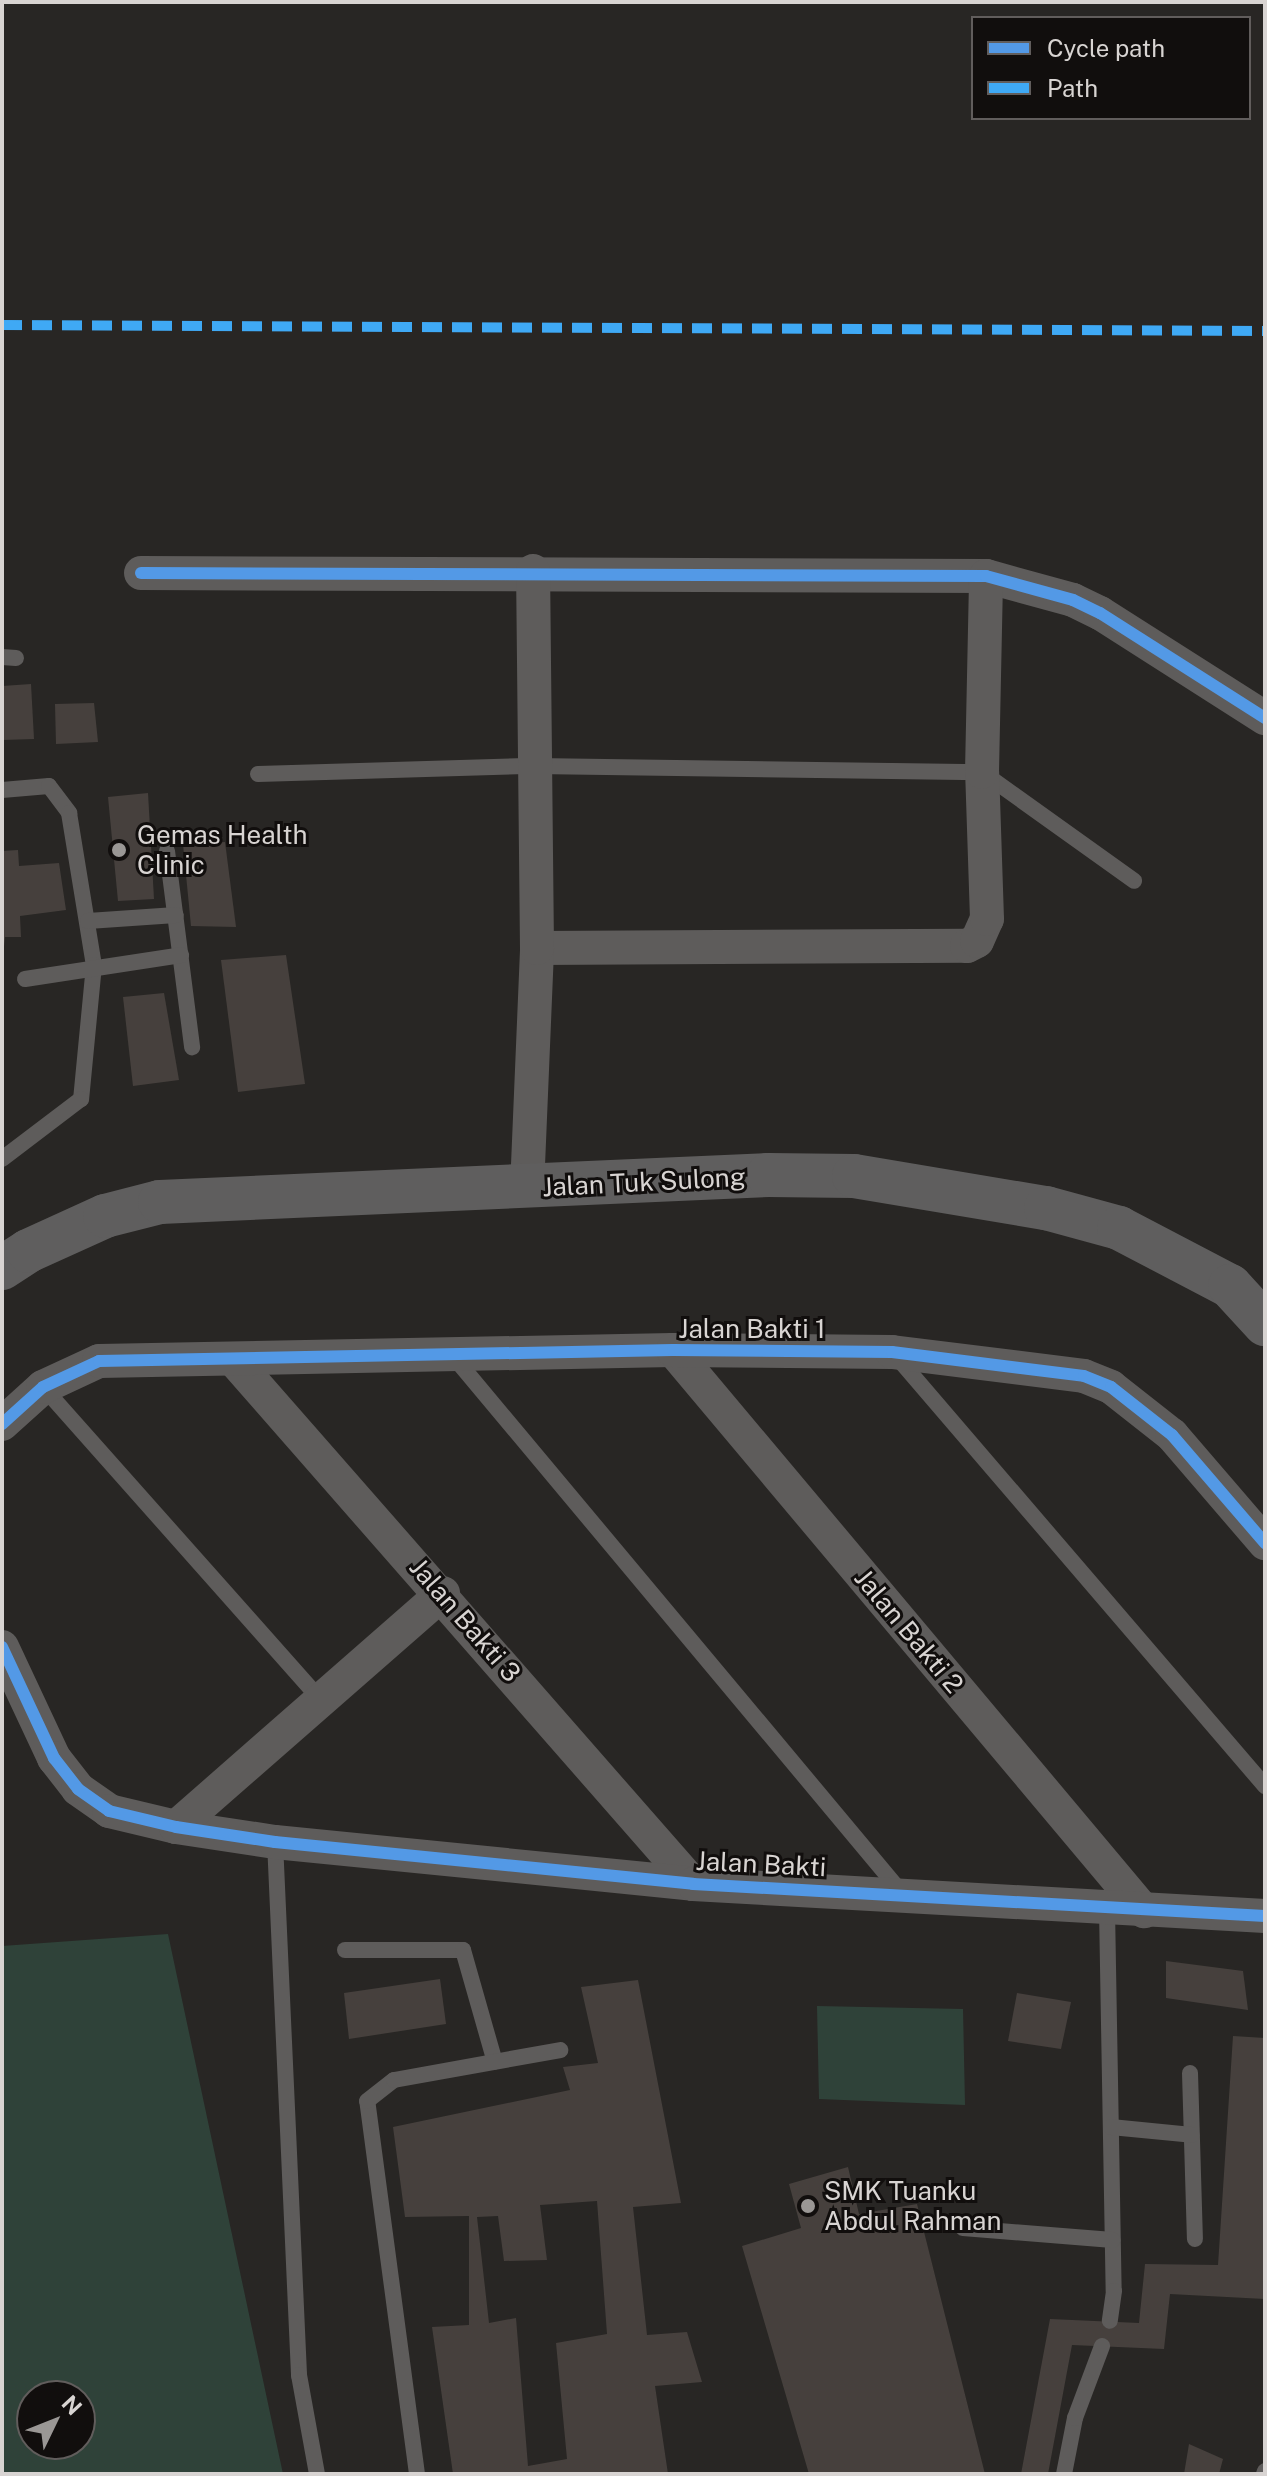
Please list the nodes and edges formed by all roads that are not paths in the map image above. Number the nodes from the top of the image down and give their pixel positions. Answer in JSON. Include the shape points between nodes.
{"nodes":[{"id":1,"x":533,"y":571,"type":"junction"},
{"id":2,"x":141,"y":573,"type":"dead end"},
{"id":3,"x":986,"y":576,"type":"junction"},
{"id":4,"x":1265,"y":718,"type":"edge"},
{"id":5,"x":535,"y":766,"type":"junction"},
{"id":6,"x":982,"y":772,"type":"junction"},
{"id":7,"x":258,"y":774,"type":"dead end"},
{"id":8,"x":2,"y":790,"type":"edge"},
{"id":9,"x":167,"y":851,"type":"dead end"},
{"id":10,"x":1134,"y":881,"type":"dead end"},
{"id":11,"x":176,"y":915,"type":"junction"},
{"id":12,"x":88,"y":921,"type":"junction"},
{"id":13,"x":537,"y":948,"type":"junction"},
{"id":14,"x":181,"y":955,"type":"junction"},
{"id":15,"x":94,"y":965,"type":"junction"},
{"id":16,"x":25,"y":979,"type":"dead end"},
{"id":17,"x":192,"y":1047,"type":"dead end"},
{"id":18,"x":2,"y":1159,"type":"edge"},
{"id":19,"x":527,"y":1189,"type":"junction"},
{"id":20,"x":2,"y":1268,"type":"edge"},
{"id":21,"x":1248,"y":1292,"type":"edge"},
{"id":22,"x":1265,"y":1324,"type":"edge"},
{"id":23,"x":673,"y":1350,"type":"junction"},
{"id":24,"x":892,"y":1352,"type":"junction"},
{"id":25,"x":453,"y":1356,"type":"junction"},
{"id":26,"x":233,"y":1359,"type":"junction"},
{"id":27,"x":43,"y":1387,"type":"junction"},
{"id":28,"x":2,"y":1424,"type":"edge"},
{"id":29,"x":1265,"y":1543,"type":"edge"},
{"id":30,"x":443,"y":1593,"type":"junction"},
{"id":31,"x":2,"y":1647,"type":"edge"},
{"id":32,"x":320,"y":1699,"type":"junction"},
{"id":33,"x":1265,"y":1786,"type":"edge"},
{"id":34,"x":176,"y":1827,"type":"junction"},
{"id":35,"x":266,"y":1840,"type":"junction"},
{"id":36,"x":693,"y":1884,"type":"junction"},
{"id":37,"x":902,"y":1893,"type":"junction"},
{"id":38,"x":1107,"y":1909,"type":"junction"},
{"id":39,"x":1144,"y":1911,"type":"junction"},
{"id":40,"x":1265,"y":1916,"type":"edge"},
{"id":41,"x":345,"y":1950,"type":"dead end"},
{"id":42,"x":560,"y":2050,"type":"dead end"},
{"id":43,"x":495,"y":2062,"type":"junction"},
{"id":44,"x":1190,"y":2073,"type":"dead end"},
{"id":45,"x":1111,"y":2127,"type":"junction"},
{"id":46,"x":1192,"y":2135,"type":"junction"},
{"id":47,"x":963,"y":2228,"type":"dead end"},
{"id":48,"x":1195,"y":2239,"type":"dead end"},
{"id":49,"x":1113,"y":2240,"type":"junction"},
{"id":50,"x":1110,"y":2321,"type":"dead end"},
{"id":51,"x":1102,"y":2346,"type":"dead end"},
{"id":52,"x":317,"y":2474,"type":"edge"},
{"id":53,"x":417,"y":2474,"type":"edge"},
{"id":54,"x":1064,"y":2474,"type":"edge"}],
"edges":[{"from":1,"to":2,"type":"street"},
{"from":1,"to":3,"type":"street"},
{"from":1,"to":5,"type":"street"},
{"from":3,"to":4,"type":"street","via":[[1024,584],[1100,613]]},
{"from":3,"to":6,"type":"street"},
{"from":5,"to":6,"type":"lane"},
{"from":5,"to":7,"type":"lane"},
{"from":5,"to":13,"type":"street"},
{"from":6,"to":10,"type":"lane"},
{"from":6,"to":13,"type":"street","via":[[987,919],[984,933],[967,946]]},
{"from":8,"to":12,"type":"lane","via":[[49,786],[69,813]]},
{"from":9,"to":11,"type":"lane"},
{"from":11,"to":12,"type":"lane"},
{"from":11,"to":14,"type":"lane"},
{"from":12,"to":15,"type":"lane"},
{"from":13,"to":19,"type":"street"},
{"from":14,"to":15,"type":"lane"},
{"from":14,"to":17,"type":"lane"},
{"from":15,"to":16,"type":"lane"},
{"from":15,"to":18,"type":"lane","via":[[81,1099]]},
{"from":19,"to":20,"type":"street","name":"Jalan Tuk Sulong","via":[[160,1202],[105,1216]]},
{"from":19,"to":21,"type":"street","name":"Jalan Tuk Sulong","via":[[768,1175],[854,1176],[1046,1208],[1119,1228]]},
{"from":21,"to":22,"type":"street","name":"Jalan Tuk Sulong"},
{"from":23,"to":24,"type":"street","name":"Jalan Bakti 1"},
{"from":23,"to":25,"type":"street","name":"Jalan Bakti 1"},
{"from":23,"to":39,"type":"street","name":"Jalan Bakti 2"},
{"from":24,"to":29,"type":"street","name":"Jalan Bakti 1","via":[[1084,1376],[1111,1387],[1172,1435]]},
{"from":24,"to":33,"type":"lane"},
{"from":25,"to":26,"type":"street","name":"Jalan Bakti 1"},
{"from":25,"to":37,"type":"lane"},
{"from":26,"to":27,"type":"street","name":"Jalan Bakti 1","via":[[99,1361]]},
{"from":26,"to":30,"type":"street","name":"Jalan Bakti 3"},
{"from":27,"to":28,"type":"street","name":"Jalan Bakti 1"},
{"from":27,"to":32,"type":"lane"},
{"from":30,"to":32,"type":"street"},
{"from":30,"to":36,"type":"street","name":"Jalan Bakti 3"},
{"from":31,"to":34,"type":"street","name":"Jalan Bakti","via":[[54,1758],[78,1789],[109,1811]]},
{"from":32,"to":34,"type":"street"},
{"from":34,"to":35,"type":"street","name":"Jalan Bakti"},
{"from":35,"to":36,"type":"street","name":"Jalan Bakti"},
{"from":35,"to":52,"type":"lane","via":[[299,2375]]},
{"from":36,"to":37,"type":"street","name":"Jalan Bakti"},
{"from":37,"to":38,"type":"street","name":"Jalan Bakti"},
{"from":38,"to":39,"type":"street","name":"Jalan Bakti"},
{"from":38,"to":45,"type":"lane"},
{"from":39,"to":40,"type":"street","name":"Jalan Bakti"},
{"from":41,"to":43,"type":"lane","via":[[463,1950]]},
{"from":42,"to":43,"type":"lane"},
{"from":43,"to":53,"type":"lane","via":[[394,2080],[367,2101]]},
{"from":44,"to":46,"type":"lane"},
{"from":45,"to":46,"type":"lane"},
{"from":45,"to":49,"type":"lane"},
{"from":46,"to":48,"type":"lane"},
{"from":47,"to":49,"type":"lane"},
{"from":49,"to":50,"type":"lane"},
{"from":51,"to":54,"type":"lane","via":[[1075,2418]]}]}
